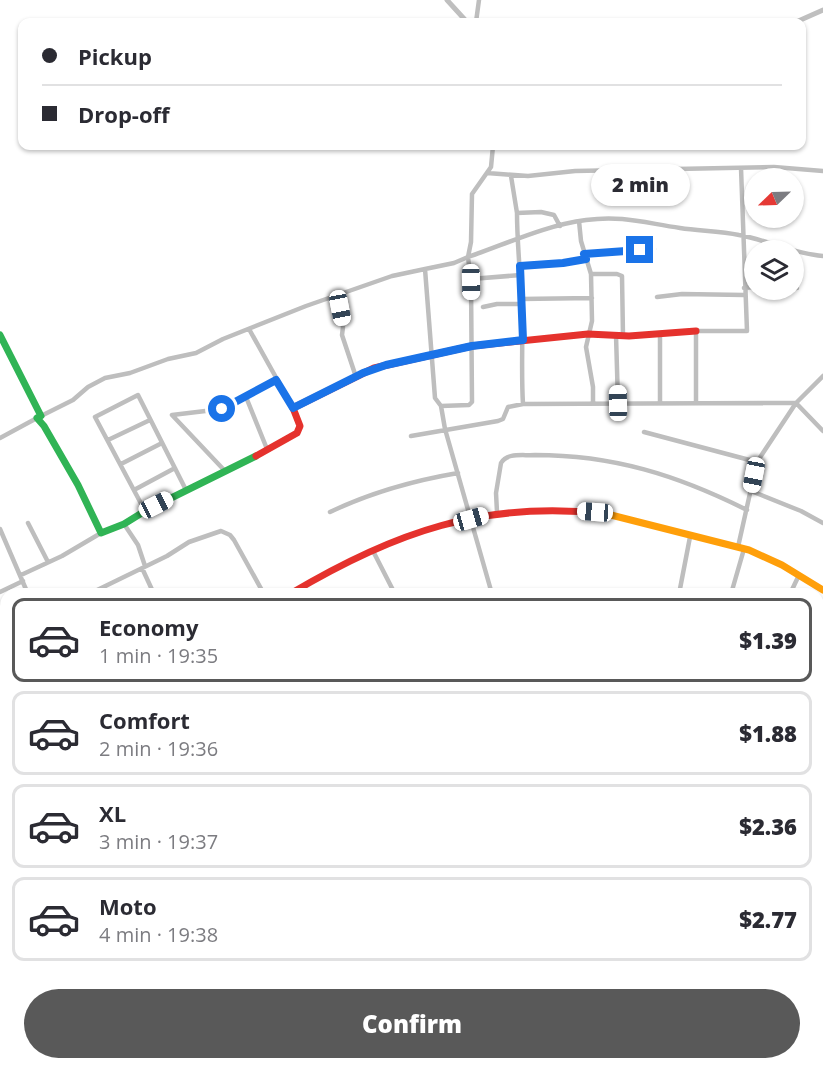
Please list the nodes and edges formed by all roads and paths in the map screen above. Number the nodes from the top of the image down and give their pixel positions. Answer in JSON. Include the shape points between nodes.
{"nodes":[{"id":1,"x":479,"y":0,"type":"edge"},
{"id":2,"x":477,"y":18,"type":"edge"},
{"id":3,"x":493,"y":150,"type":"edge"},
{"id":4,"x":741,"y":168,"type":"junction"},
{"id":5,"x":823,"y":171,"type":"edge"},
{"id":6,"x":487,"y":173,"type":"junction"},
{"id":7,"x":511,"y":176,"type":"junction"},
{"id":8,"x":517,"y":213,"type":"junction"},
{"id":9,"x":579,"y":221,"type":"junction"},
{"id":10,"x":560,"y":226,"type":"junction"},
{"id":11,"x":744,"y":235,"type":"junction"},
{"id":12,"x":744,"y":240,"type":"edge"},
{"id":13,"x":517,"y":241,"type":"junction"},
{"id":14,"x":654,"y":249,"type":"dead end"},
{"id":15,"x":585,"y":256,"type":"junction"},
{"id":16,"x":823,"y":256,"type":"edge"},
{"id":17,"x":468,"y":257,"type":"junction"},
{"id":18,"x":520,"y":266,"type":"junction"},
{"id":19,"x":425,"y":269,"type":"junction"},
{"id":20,"x":591,"y":274,"type":"junction"},
{"id":21,"x":521,"y":275,"type":"junction"},
{"id":22,"x":471,"y":279,"type":"junction"},
{"id":23,"x":338,"y":295,"type":"junction"},
{"id":24,"x":744,"y":295,"type":"edge"},
{"id":25,"x":657,"y":297,"type":"dead end"},
{"id":26,"x":592,"y":298,"type":"junction"},
{"id":27,"x":744,"y":300,"type":"edge"},
{"id":28,"x":522,"y":302,"type":"junction"},
{"id":29,"x":483,"y":307,"type":"dead end"},
{"id":30,"x":249,"y":329,"type":"junction"},
{"id":31,"x":696,"y":331,"type":"junction"},
{"id":32,"x":660,"y":333,"type":"junction"},
{"id":33,"x":588,"y":334,"type":"junction"},
{"id":34,"x":0,"y":335,"type":"edge"},
{"id":35,"x":620,"y":335,"type":"junction"},
{"id":36,"x":523,"y":340,"type":"junction"},
{"id":37,"x":472,"y":346,"type":"junction"},
{"id":38,"x":433,"y":354,"type":"junction"},
{"id":39,"x":823,"y":376,"type":"edge"},
{"id":40,"x":356,"y":377,"type":"junction"},
{"id":41,"x":276,"y":380,"type":"junction"},
{"id":42,"x":246,"y":397,"type":"junction"},
{"id":43,"x":593,"y":403,"type":"junction"},
{"id":44,"x":618,"y":403,"type":"junction"},
{"id":45,"x":660,"y":403,"type":"junction"},
{"id":46,"x":696,"y":403,"type":"junction"},
{"id":47,"x":796,"y":403,"type":"junction"},
{"id":48,"x":523,"y":404,"type":"junction"},
{"id":49,"x":441,"y":406,"type":"junction"},
{"id":50,"x":293,"y":408,"type":"junction"},
{"id":51,"x":39,"y":417,"type":"junction"},
{"id":52,"x":150,"y":420,"type":"junction"},
{"id":53,"x":445,"y":429,"type":"junction"},
{"id":54,"x":823,"y":431,"type":"edge"},
{"id":55,"x":644,"y":432,"type":"dead end"},
{"id":56,"x":411,"y":436,"type":"dead end"},
{"id":57,"x":0,"y":438,"type":"edge"},
{"id":58,"x":108,"y":440,"type":"junction"},
{"id":59,"x":162,"y":443,"type":"junction"},
{"id":60,"x":267,"y":449,"type":"junction"},
{"id":61,"x":757,"y":462,"type":"junction"},
{"id":62,"x":121,"y":464,"type":"junction"},
{"id":63,"x":175,"y":468,"type":"junction"},
{"id":64,"x":225,"y":471,"type":"junction"},
{"id":65,"x":458,"y":473,"type":"junction"},
{"id":66,"x":134,"y":490,"type":"junction"},
{"id":67,"x":186,"y":490,"type":"junction"},
{"id":68,"x":751,"y":491,"type":"junction"},
{"id":69,"x":747,"y":510,"type":"junction"},
{"id":70,"x":145,"y":511,"type":"junction"},
{"id":71,"x":330,"y":512,"type":"dead end"},
{"id":72,"x":498,"y":512,"type":"junction"},
{"id":73,"x":471,"y":519,"type":"junction"},
{"id":74,"x":823,"y":522,"type":"edge"},
{"id":75,"x":28,"y":523,"type":"dead end"},
{"id":76,"x":124,"y":524,"type":"junction"},
{"id":77,"x":0,"y":529,"type":"edge"},
{"id":78,"x":100,"y":533,"type":"junction"},
{"id":79,"x":690,"y":537,"type":"junction"},
{"id":80,"x":741,"y":548,"type":"junction"},
{"id":81,"x":373,"y":551,"type":"junction"},
{"id":82,"x":48,"y":562,"type":"junction"},
{"id":83,"x":143,"y":567,"type":"junction"},
{"id":84,"x":799,"y":575,"type":"junction"},
{"id":85,"x":22,"y":578,"type":"junction"},
{"id":86,"x":6,"y":588,"type":"edge"},
{"id":87,"x":25,"y":588,"type":"edge"},
{"id":88,"x":101,"y":588,"type":"edge"},
{"id":89,"x":152,"y":588,"type":"edge"},
{"id":90,"x":261,"y":588,"type":"edge"},
{"id":91,"x":300,"y":588,"type":"edge"},
{"id":92,"x":392,"y":588,"type":"edge"},
{"id":93,"x":490,"y":588,"type":"edge"},
{"id":94,"x":680,"y":588,"type":"edge"},
{"id":95,"x":732,"y":588,"type":"edge"},
{"id":96,"x":793,"y":588,"type":"edge"},
{"id":97,"x":820,"y":588,"type":"edge"}],
"edges":[{"from":1,"to":2,"type":"street"},
{"from":3,"to":6,"type":"street"},
{"from":4,"to":5,"type":"street"},
{"from":4,"to":7,"type":"street"},
{"from":4,"to":11,"type":"street"},
{"from":6,"to":7,"type":"street"},
{"from":6,"to":17,"type":"street","via":[[472,194]]},
{"from":7,"to":8,"type":"street"},
{"from":8,"to":10,"type":"street","via":[[554,215]]},
{"from":8,"to":13,"type":"street"},
{"from":9,"to":10,"type":"street"},
{"from":9,"to":11,"type":"street","via":[[627,218]]},
{"from":9,"to":15,"type":"street"},
{"from":10,"to":13,"type":"street"},
{"from":11,"to":12,"type":"street"},
{"from":11,"to":16,"type":"street"},
{"from":13,"to":17,"type":"street"},
{"from":13,"to":18,"type":"street"},
{"from":14,"to":15,"type":"street"},
{"from":15,"to":18,"type":"street","via":[[563,263]]},
{"from":15,"to":20,"type":"street"},
{"from":17,"to":19,"type":"street"},
{"from":17,"to":22,"type":"street"},
{"from":18,"to":21,"type":"street"},
{"from":19,"to":23,"type":"street"},
{"from":19,"to":38,"type":"street"},
{"from":20,"to":26,"type":"street"},
{"from":20,"to":35,"type":"street","via":[[622,276]]},
{"from":21,"to":22,"type":"street"},
{"from":21,"to":28,"type":"street"},
{"from":22,"to":37,"type":"street"},
{"from":23,"to":30,"type":"street"},
{"from":23,"to":40,"type":"street","via":[[342,335]]},
{"from":24,"to":25,"type":"street"},
{"from":26,"to":28,"type":"street"},
{"from":26,"to":33,"type":"street"},
{"from":27,"to":31,"type":"street","via":[[747,331]]},
{"from":28,"to":29,"type":"street"},
{"from":28,"to":36,"type":"street"},
{"from":30,"to":41,"type":"street"},
{"from":30,"to":51,"type":"street","via":[[196,353],[96,382],[77,398]]},
{"from":31,"to":32,"type":"main road"},
{"from":31,"to":46,"type":"street"},
{"from":32,"to":35,"type":"main road"},
{"from":32,"to":45,"type":"street"},
{"from":33,"to":35,"type":"main road"},
{"from":33,"to":36,"type":"main road"},
{"from":33,"to":43,"type":"street"},
{"from":34,"to":51,"type":"main road"},
{"from":35,"to":44,"type":"street"},
{"from":36,"to":37,"type":"main road"},
{"from":36,"to":48,"type":"street"},
{"from":37,"to":38,"type":"main road"},
{"from":37,"to":49,"type":"street","via":[[472,402]]},
{"from":38,"to":40,"type":"main road"},
{"from":38,"to":49,"type":"street","via":[[435,398]]},
{"from":39,"to":47,"type":"street"},
{"from":40,"to":50,"type":"main road"},
{"from":41,"to":42,"type":"street"},
{"from":41,"to":50,"type":"street"},
{"from":42,"to":60,"type":"street"},
{"from":42,"to":64,"type":"street","via":[[222,409],[172,415]]},
{"from":43,"to":44,"type":"street"},
{"from":43,"to":48,"type":"street"},
{"from":44,"to":45,"type":"street"},
{"from":45,"to":46,"type":"street"},
{"from":46,"to":47,"type":"street"},
{"from":47,"to":54,"type":"street"},
{"from":47,"to":61,"type":"street"},
{"from":48,"to":53,"type":"street","via":[[508,407],[498,421]]},
{"from":49,"to":53,"type":"street"},
{"from":50,"to":60,"type":"main road","via":[[300,431]]},
{"from":51,"to":57,"type":"street"},
{"from":51,"to":78,"type":"main road"},
{"from":52,"to":58,"type":"street"},
{"from":52,"to":58,"type":"street","via":[[138,395],[116,405],[95,417]]},
{"from":52,"to":59,"type":"street"},
{"from":53,"to":56,"type":"street"},
{"from":53,"to":65,"type":"street"},
{"from":55,"to":61,"type":"street"},
{"from":58,"to":62,"type":"street"},
{"from":59,"to":62,"type":"street"},
{"from":59,"to":63,"type":"street"},
{"from":60,"to":64,"type":"main road"},
{"from":61,"to":68,"type":"street"},
{"from":62,"to":66,"type":"street"},
{"from":63,"to":66,"type":"street"},
{"from":63,"to":67,"type":"street"},
{"from":64,"to":67,"type":"main road"},
{"from":65,"to":71,"type":"street","via":[[379,491]]},
{"from":65,"to":73,"type":"street"},
{"from":66,"to":70,"type":"street"},
{"from":67,"to":70,"type":"main road"},
{"from":68,"to":69,"type":"street"},
{"from":68,"to":74,"type":"street"},
{"from":69,"to":72,"type":"street","via":[[638,466],[575,456],[521,456],[502,459],[496,493]]},
{"from":69,"to":80,"type":"street"},
{"from":70,"to":76,"type":"main road"},
{"from":72,"to":73,"type":"main road"},
{"from":72,"to":79,"type":"main road","via":[[553,508],[609,513]]},
{"from":73,"to":81,"type":"main road","via":[[407,536]]},
{"from":73,"to":93,"type":"street"},
{"from":75,"to":82,"type":"street"},
{"from":76,"to":78,"type":"main road"},
{"from":76,"to":83,"type":"street","via":[[138,545]]},
{"from":77,"to":85,"type":"street"},
{"from":78,"to":82,"type":"street"},
{"from":79,"to":80,"type":"main road"},
{"from":79,"to":94,"type":"street"},
{"from":80,"to":84,"type":"main road"},
{"from":80,"to":95,"type":"street"},
{"from":81,"to":91,"type":"main road"},
{"from":81,"to":92,"type":"street"},
{"from":82,"to":85,"type":"street"},
{"from":83,"to":88,"type":"street"},
{"from":83,"to":89,"type":"street"},
{"from":83,"to":90,"type":"street","via":[[189,542],[225,532],[234,540]]},
{"from":84,"to":96,"type":"street"},
{"from":84,"to":97,"type":"main road"},
{"from":85,"to":86,"type":"street"},
{"from":85,"to":87,"type":"street"}]}
